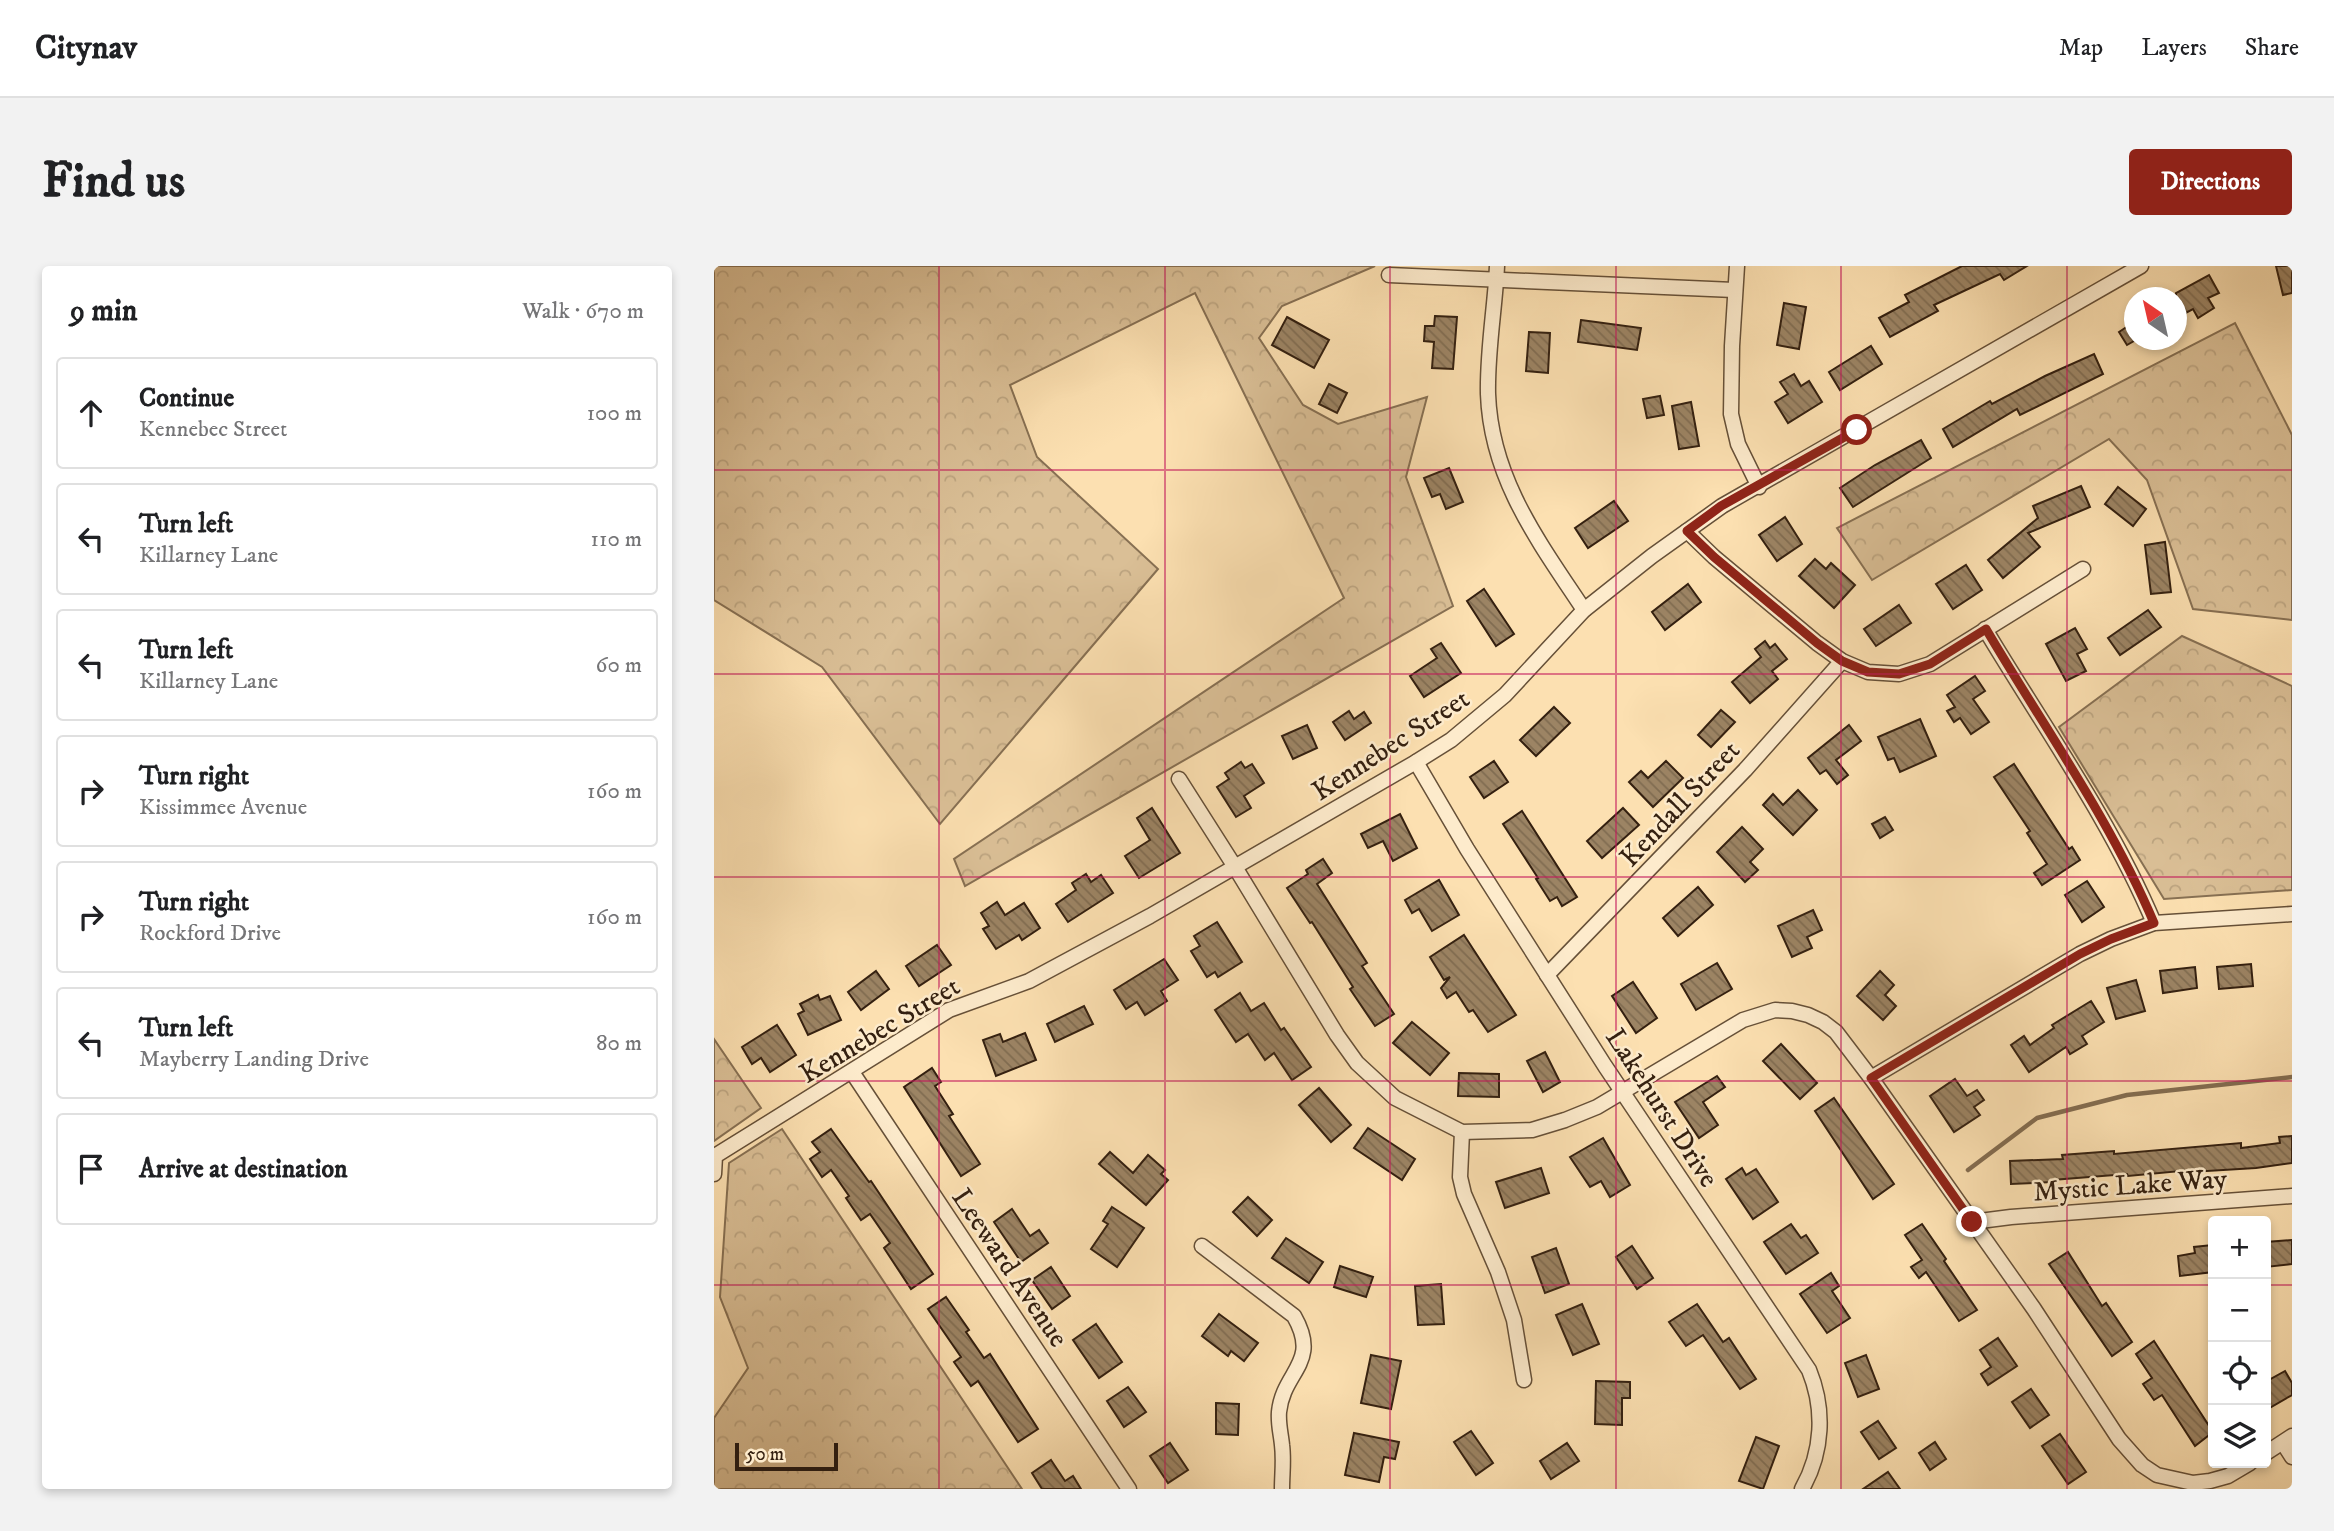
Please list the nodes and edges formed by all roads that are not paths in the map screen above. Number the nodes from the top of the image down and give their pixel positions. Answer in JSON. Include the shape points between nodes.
{"nodes":[{"id":1,"x":1737,"y":266,"type":"edge"},
{"id":2,"x":2141,"y":266,"type":"edge"},
{"id":3,"x":1496,"y":273,"type":"edge"},
{"id":4,"x":1389,"y":275,"type":"dead end"},
{"id":5,"x":1734,"y":290,"type":"junction"},
{"id":6,"x":1759,"y":486,"type":"junction"},
{"id":7,"x":1687,"y":531,"type":"junction"},
{"id":8,"x":2083,"y":569,"type":"dead end"},
{"id":9,"x":1584,"y":610,"type":"junction"},
{"id":10,"x":1986,"y":629,"type":"junction"},
{"id":11,"x":1842,"y":661,"type":"junction"},
{"id":12,"x":1416,"y":762,"type":"junction"},
{"id":13,"x":1179,"y":779,"type":"dead end"},
{"id":14,"x":1235,"y":867,"type":"junction"},
{"id":15,"x":2292,"y":914,"type":"edge"},
{"id":16,"x":2154,"y":923,"type":"junction"},
{"id":17,"x":1547,"y":975,"type":"junction"},
{"id":18,"x":852,"y":1072,"type":"junction"},
{"id":19,"x":1871,"y":1078,"type":"junction"},
{"id":20,"x":1623,"y":1093,"type":"junction"},
{"id":21,"x":1462,"y":1132,"type":"junction"},
{"id":22,"x":714,"y":1174,"type":"edge"},
{"id":23,"x":2292,"y":1196,"type":"edge"},
{"id":24,"x":1972,"y":1222,"type":"junction"},
{"id":25,"x":1202,"y":1246,"type":"dead end"},
{"id":26,"x":1524,"y":1380,"type":"dead end"},
{"id":27,"x":2287,"y":1439,"type":"edge"},
{"id":28,"x":2271,"y":1450,"type":"edge"},
{"id":29,"x":2292,"y":1457,"type":"edge"},
{"id":30,"x":2242,"y":1468,"type":"edge"},
{"id":31,"x":1129,"y":1489,"type":"edge"},
{"id":32,"x":1282,"y":1489,"type":"edge"},
{"id":33,"x":1802,"y":1489,"type":"edge"}],
"edges":[{"from":1,"to":5,"type":"street"},
{"from":2,"to":6,"type":"street","name":"Kennebec Street"},
{"from":3,"to":4,"type":"street"},
{"from":3,"to":5,"type":"street"},
{"from":3,"to":9,"type":"street","via":[[1489,397],[1500,465],[1522,512]]},
{"from":5,"to":6,"type":"street","via":[[1733,430]]},
{"from":6,"to":7,"type":"street","name":"Kennebec Street"},
{"from":7,"to":9,"type":"street","name":"Kennebec Street"},
{"from":7,"to":11,"type":"street"},
{"from":8,"to":10,"type":"street"},
{"from":9,"to":12,"type":"street","name":"Kennebec Street","via":[[1479,719]]},
{"from":10,"to":11,"type":"street","via":[[1930,664],[1899,674],[1868,672]]},
{"from":10,"to":16,"type":"street","via":[[2081,783],[2131,871]]},
{"from":11,"to":17,"type":"street","name":"Kendall Street","via":[[1745,770]]},
{"from":12,"to":14,"type":"street","name":"Kennebec Street"},
{"from":12,"to":17,"type":"street","name":"Lakehurst Drive"},
{"from":13,"to":14,"type":"street"},
{"from":14,"to":18,"type":"street","name":"Kennebec Street","via":[[1029,981],[949,1010]]},
{"from":14,"to":21,"type":"street","via":[[1357,1063],[1395,1098]]},
{"from":15,"to":16,"type":"street"},
{"from":16,"to":19,"type":"street","via":[[2080,954]]},
{"from":17,"to":20,"type":"street","name":"Lakehurst Drive"},
{"from":18,"to":22,"type":"street","name":"Kennebec Street","via":[[715,1156]]},
{"from":18,"to":31,"type":"street","name":"Leeward Avenue"},
{"from":19,"to":20,"type":"street","via":[[1823,1022],[1775,1010],[1743,1020]]},
{"from":19,"to":24,"type":"street"},
{"from":20,"to":21,"type":"street","via":[[1532,1130]]},
{"from":20,"to":33,"type":"street","name":"Lakehurst Drive","via":[[1809,1370],[1821,1420],[1812,1472]]},
{"from":21,"to":26,"type":"street","via":[[1464,1194],[1514,1320]]},
{"from":23,"to":24,"type":"street","name":"Mystic Lake Way"},
{"from":24,"to":30,"type":"street","via":[[2119,1439],[2142,1465],[2157,1475],[2193,1483],[2228,1476]]},
{"from":25,"to":32,"type":"street","via":[[1294,1316],[1303,1332],[1304,1350],[1279,1413]]},
{"from":27,"to":28,"type":"street"},
{"from":27,"to":29,"type":"street"}]}
